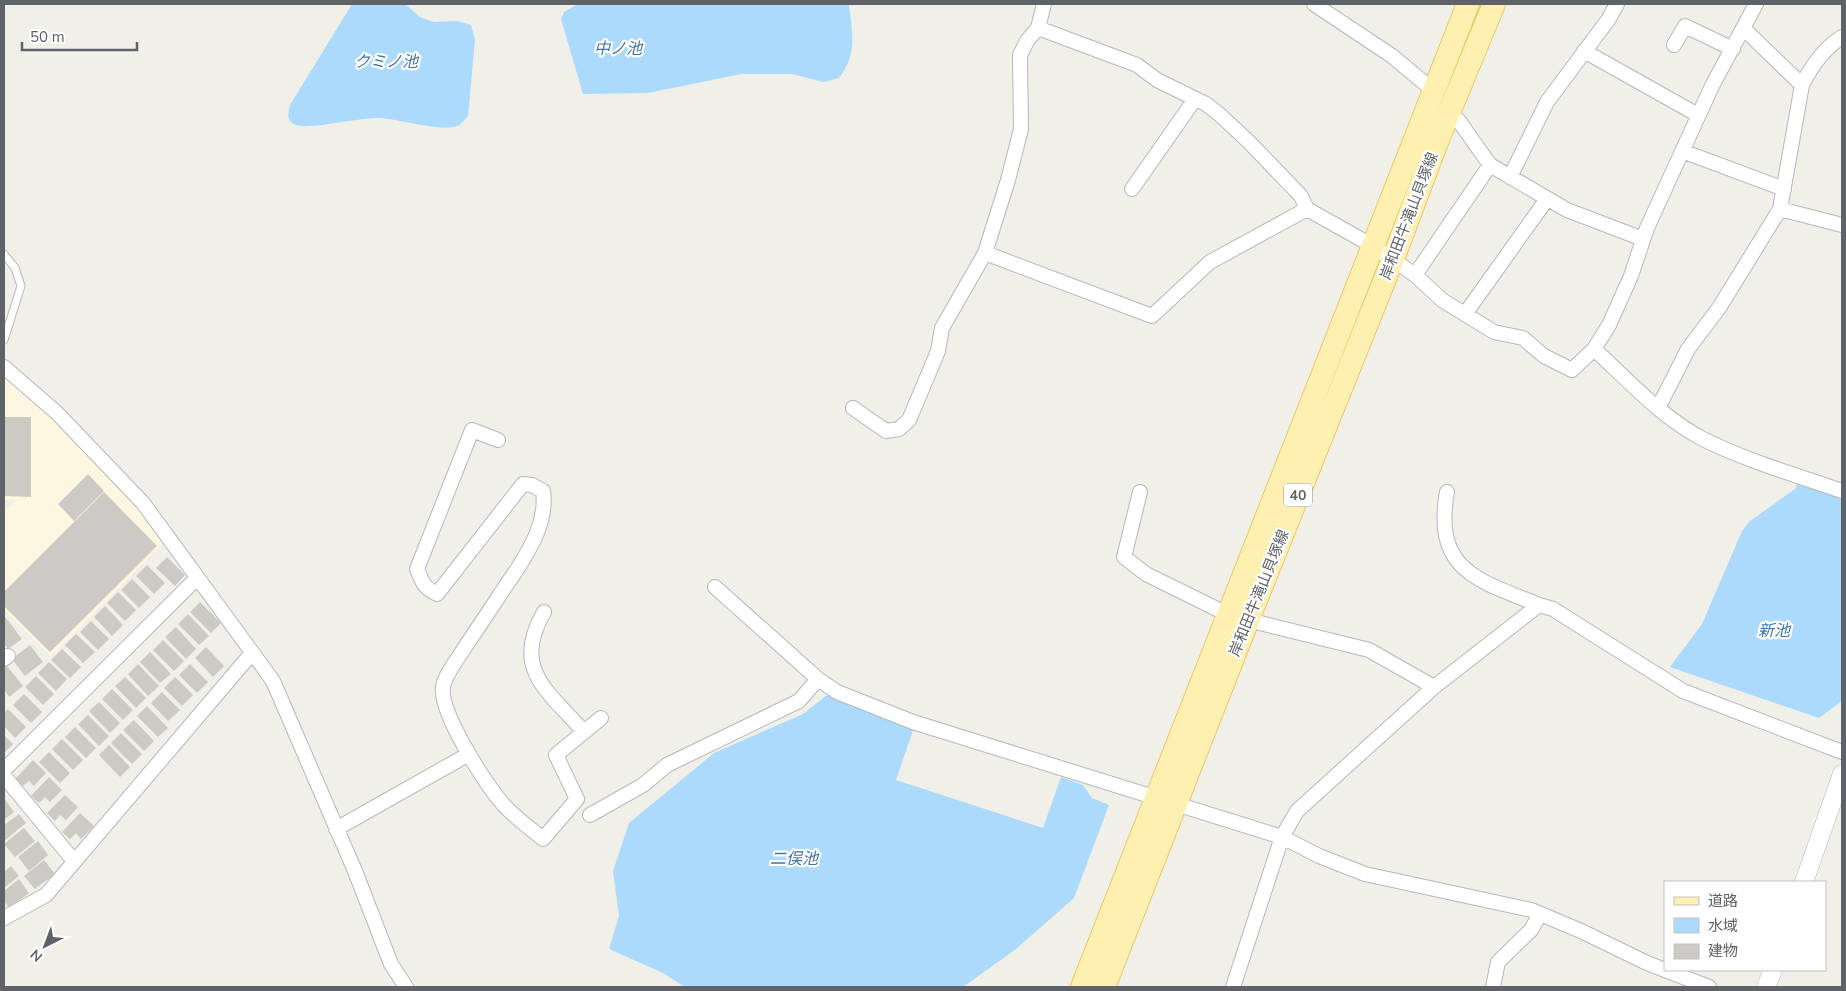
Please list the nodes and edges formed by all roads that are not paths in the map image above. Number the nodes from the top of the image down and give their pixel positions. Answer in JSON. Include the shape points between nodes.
{"nodes":[{"id":1,"x":1044,"y":4,"type":"edge"},
{"id":2,"x":1314,"y":4,"type":"edge"},
{"id":3,"x":1468,"y":4,"type":"edge"},
{"id":4,"x":1494,"y":4,"type":"edge"},
{"id":5,"x":1617,"y":4,"type":"edge"},
{"id":6,"x":1756,"y":4,"type":"edge"},
{"id":7,"x":1038,"y":28,"type":"junction"},
{"id":8,"x":1744,"y":29,"type":"junction"},
{"id":9,"x":1842,"y":37,"type":"edge"},
{"id":10,"x":1674,"y":45,"type":"dead end"},
{"id":11,"x":1733,"y":49,"type":"junction"},
{"id":12,"x":1584,"y":51,"type":"junction"},
{"id":13,"x":1802,"y":86,"type":"junction"},
{"id":14,"x":1434,"y":90,"type":"junction"},
{"id":15,"x":1195,"y":98,"type":"junction"},
{"id":16,"x":1448,"y":115,"type":"junction"},
{"id":17,"x":1698,"y":115,"type":"junction"},
{"id":18,"x":1682,"y":151,"type":"junction"},
{"id":19,"x":1490,"y":165,"type":"junction"},
{"id":20,"x":1510,"y":177,"type":"junction"},
{"id":21,"x":1132,"y":189,"type":"dead end"},
{"id":22,"x":1784,"y":189,"type":"junction"},
{"id":23,"x":1547,"y":199,"type":"junction"},
{"id":24,"x":1307,"y":209,"type":"junction"},
{"id":25,"x":1780,"y":209,"type":"junction"},
{"id":26,"x":1842,"y":225,"type":"edge"},
{"id":27,"x":1643,"y":239,"type":"junction"},
{"id":28,"x":1373,"y":246,"type":"junction"},
{"id":29,"x":985,"y":253,"type":"junction"},
{"id":30,"x":4,"y":254,"type":"edge"},
{"id":31,"x":1394,"y":259,"type":"junction"},
{"id":32,"x":1415,"y":275,"type":"junction"},
{"id":33,"x":1465,"y":314,"type":"junction"},
{"id":34,"x":4,"y":340,"type":"edge"},
{"id":35,"x":1594,"y":348,"type":"junction"},
{"id":36,"x":4,"y":367,"type":"edge"},
{"id":37,"x":853,"y":408,"type":"dead end"},
{"id":38,"x":1658,"y":408,"type":"junction"},
{"id":39,"x":498,"y":440,"type":"dead end"},
{"id":40,"x":1842,"y":491,"type":"edge"},
{"id":41,"x":1140,"y":492,"type":"dead end"},
{"id":42,"x":1447,"y":492,"type":"dead end"},
{"id":43,"x":196,"y":578,"type":"junction"},
{"id":44,"x":715,"y":587,"type":"dead end"},
{"id":45,"x":1539,"y":605,"type":"junction"},
{"id":46,"x":544,"y":612,"type":"dead end"},
{"id":47,"x":1238,"y":617,"type":"junction"},
{"id":48,"x":252,"y":653,"type":"junction"},
{"id":49,"x":818,"y":679,"type":"junction"},
{"id":50,"x":1434,"y":687,"type":"junction"},
{"id":51,"x":601,"y":718,"type":"dead end"},
{"id":52,"x":584,"y":732,"type":"junction"},
{"id":53,"x":1842,"y":752,"type":"edge"},
{"id":54,"x":469,"y":754,"type":"junction"},
{"id":55,"x":4,"y":770,"type":"edge"},
{"id":56,"x":1842,"y":774,"type":"edge"},
{"id":57,"x":4,"y":776,"type":"edge"},
{"id":58,"x":1167,"y":801,"type":"junction"},
{"id":59,"x":590,"y":815,"type":"dead end"},
{"id":60,"x":336,"y":829,"type":"junction"},
{"id":61,"x":1282,"y":837,"type":"junction"},
{"id":62,"x":74,"y":861,"type":"junction"},
{"id":63,"x":1804,"y":881,"type":"edge"},
{"id":64,"x":1540,"y":914,"type":"junction"},
{"id":65,"x":4,"y":918,"type":"edge"},
{"id":66,"x":1664,"y":970,"type":"edge"},
{"id":67,"x":1668,"y":971,"type":"edge"},
{"id":68,"x":1772,"y":971,"type":"edge"},
{"id":69,"x":406,"y":987,"type":"edge"},
{"id":70,"x":1082,"y":987,"type":"edge"},
{"id":71,"x":1104,"y":987,"type":"edge"},
{"id":72,"x":1233,"y":987,"type":"edge"},
{"id":73,"x":1493,"y":987,"type":"edge"},
{"id":74,"x":1709,"y":987,"type":"edge"},
{"id":75,"x":1766,"y":987,"type":"edge"}],
"edges":[{"from":1,"to":7,"type":"street"},
{"from":2,"to":14,"type":"street","via":[[1392,56]]},
{"from":3,"to":14,"type":"main road","name":"岸和田牛滝山貝塚線","number":"40"},
{"from":4,"to":16,"type":"main road","name":"岸和田牛滝山貝塚線","number":"40"},
{"from":5,"to":12,"type":"street"},
{"from":6,"to":8,"type":"street"},
{"from":7,"to":15,"type":"street","via":[[1137,65],[1157,80]]},
{"from":7,"to":29,"type":"street","via":[[1020,56],[1021,129]]},
{"from":8,"to":11,"type":"street"},
{"from":8,"to":13,"type":"street"},
{"from":9,"to":13,"type":"street","via":[[1809,70]]},
{"from":10,"to":11,"type":"street","via":[[1685,26]]},
{"from":11,"to":17,"type":"street"},
{"from":12,"to":17,"type":"street"},
{"from":12,"to":20,"type":"street","via":[[1546,102]]},
{"from":13,"to":22,"type":"street"},
{"from":14,"to":28,"type":"main road","name":"岸和田牛滝山貝塚線","number":"40"},
{"from":15,"to":21,"type":"street"},
{"from":15,"to":24,"type":"street","via":[[1225,119],[1301,196]]},
{"from":16,"to":19,"type":"street","via":[[1459,122]]},
{"from":16,"to":31,"type":"main road","name":"岸和田牛滝山貝塚線","number":"40"},
{"from":17,"to":18,"type":"street"},
{"from":18,"to":22,"type":"street"},
{"from":18,"to":27,"type":"street"},
{"from":19,"to":20,"type":"street"},
{"from":19,"to":32,"type":"street"},
{"from":20,"to":23,"type":"street"},
{"from":22,"to":25,"type":"street"},
{"from":23,"to":27,"type":"street"},
{"from":23,"to":33,"type":"street"},
{"from":24,"to":28,"type":"street"},
{"from":24,"to":29,"type":"street","via":[[1210,262],[1152,316]]},
{"from":25,"to":26,"type":"street"},
{"from":25,"to":38,"type":"street","via":[[1718,308],[1688,349]]},
{"from":27,"to":35,"type":"street","via":[[1628,284]]},
{"from":28,"to":31,"type":"street"},
{"from":28,"to":47,"type":"main road","name":"岸和田牛滝山貝塚線","number":"40"},
{"from":29,"to":37,"type":"street","via":[[942,328],[938,351],[909,420],[899,429],[886,432]]},
{"from":30,"to":34,"type":"lane","via":[[15,268],[21,286]]},
{"from":31,"to":32,"type":"street"},
{"from":31,"to":47,"type":"main road","name":"岸和田牛滝山貝塚線","number":"40"},
{"from":32,"to":33,"type":"street","via":[[1442,300]]},
{"from":33,"to":35,"type":"street","via":[[1494,332],[1523,338],[1544,356],[1572,370]]},
{"from":35,"to":38,"type":"street"},
{"from":36,"to":43,"type":"street","via":[[57,413],[118,475],[143,503]]},
{"from":38,"to":40,"type":"street","via":[[1702,438]]},
{"from":39,"to":54,"type":"street","via":[[472,430],[417,569],[427,589],[437,594],[522,484],[543,491],[542,523],[443,686],[443,700]]},
{"from":41,"to":47,"type":"street","via":[[1124,557],[1146,574]]},
{"from":42,"to":45,"type":"street","via":[[1444,512],[1447,539],[1459,565],[1481,581]]},
{"from":43,"to":48,"type":"street"},
{"from":43,"to":55,"type":"street"},
{"from":44,"to":49,"type":"street"},
{"from":45,"to":50,"type":"street"},
{"from":45,"to":53,"type":"street","via":[[1553,609],[1682,691]]},
{"from":46,"to":52,"type":"street","via":[[530,641],[534,674]]},
{"from":47,"to":50,"type":"street","via":[[1368,650]]},
{"from":47,"to":58,"type":"main road","name":"岸和田牛滝山貝塚線","number":"40"},
{"from":48,"to":60,"type":"street","via":[[273,681]]},
{"from":48,"to":62,"type":"street"},
{"from":49,"to":58,"type":"street","via":[[837,692],[913,722]]},
{"from":49,"to":59,"type":"street","via":[[799,701],[667,765],[644,785]]},
{"from":50,"to":61,"type":"street","via":[[1297,811]]},
{"from":51,"to":52,"type":"street"},
{"from":52,"to":54,"type":"street","via":[[556,755],[577,800],[543,839],[504,806]]},
{"from":54,"to":60,"type":"street"},
{"from":56,"to":63,"type":"street"},
{"from":57,"to":62,"type":"street"},
{"from":58,"to":61,"type":"street"},
{"from":58,"to":70,"type":"main road","name":"岸和田牛滝山貝塚線","number":"40"},
{"from":58,"to":71,"type":"main road","name":"岸和田牛滝山貝塚線","number":"40"},
{"from":60,"to":69,"type":"street","via":[[390,964]]},
{"from":61,"to":64,"type":"street","via":[[1365,874]]},
{"from":61,"to":72,"type":"street"},
{"from":62,"to":65,"type":"street","via":[[46,895]]},
{"from":64,"to":66,"type":"street"},
{"from":64,"to":73,"type":"street","via":[[1527,934],[1498,962]]},
{"from":67,"to":74,"type":"street"},
{"from":68,"to":75,"type":"street"}]}
